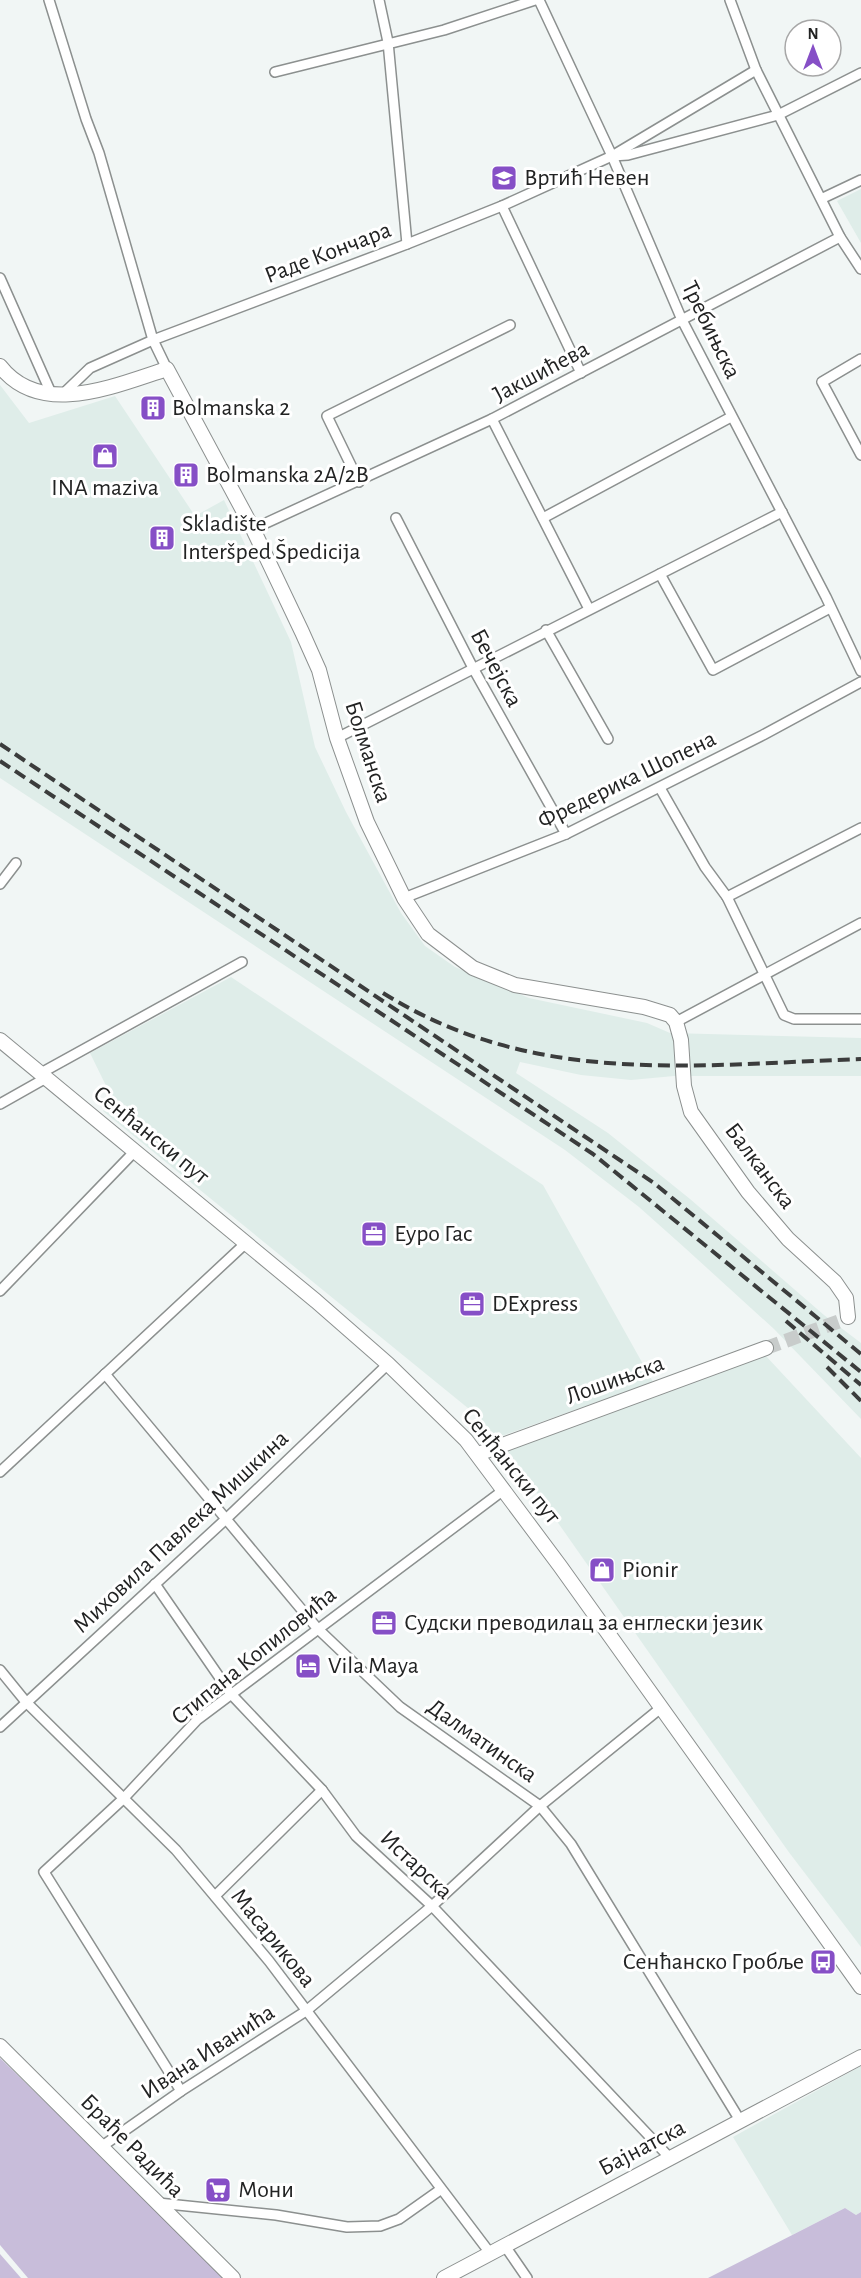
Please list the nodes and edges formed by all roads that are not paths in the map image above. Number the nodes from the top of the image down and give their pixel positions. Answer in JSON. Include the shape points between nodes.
{"nodes":[{"id":1,"x":49,"y":0,"type":"edge"},
{"id":2,"x":380,"y":0,"type":"edge"},
{"id":3,"x":537,"y":0,"type":"edge"},
{"id":4,"x":730,"y":0,"type":"edge"},
{"id":5,"x":388,"y":42,"type":"junction"},
{"id":6,"x":756,"y":70,"type":"junction"},
{"id":7,"x":275,"y":72,"type":"dead end"},
{"id":8,"x":861,"y":73,"type":"edge"},
{"id":9,"x":778,"y":115,"type":"junction"},
{"id":10,"x":612,"y":156,"type":"junction"},
{"id":11,"x":861,"y":180,"type":"edge"},
{"id":12,"x":823,"y":198,"type":"junction"},
{"id":13,"x":502,"y":206,"type":"junction"},
{"id":14,"x":840,"y":237,"type":"junction"},
{"id":15,"x":407,"y":244,"type":"junction"},
{"id":16,"x":861,"y":269,"type":"edge"},
{"id":17,"x":0,"y":278,"type":"edge"},
{"id":18,"x":682,"y":320,"type":"junction"},
{"id":19,"x":510,"y":325,"type":"dead end"},
{"id":20,"x":153,"y":340,"type":"junction"},
{"id":21,"x":861,"y":359,"type":"edge"},
{"id":22,"x":0,"y":366,"type":"edge"},
{"id":23,"x":167,"y":369,"type":"junction"},
{"id":24,"x":581,"y":373,"type":"junction"},
{"id":25,"x":57,"y":393,"type":"junction"},
{"id":26,"x":731,"y":417,"type":"junction"},
{"id":27,"x":492,"y":419,"type":"junction"},
{"id":28,"x":861,"y":455,"type":"edge"},
{"id":29,"x":359,"y":482,"type":"junction"},
{"id":30,"x":782,"y":512,"type":"junction"},
{"id":31,"x":396,"y":518,"type":"dead end"},
{"id":32,"x":543,"y":518,"type":"junction"},
{"id":33,"x":254,"y":529,"type":"junction"},
{"id":34,"x":660,"y":574,"type":"junction"},
{"id":35,"x":830,"y":608,"type":"junction"},
{"id":36,"x":589,"y":609,"type":"junction"},
{"id":37,"x":546,"y":630,"type":"junction"},
{"id":38,"x":473,"y":668,"type":"junction"},
{"id":39,"x":861,"y":671,"type":"edge"},
{"id":40,"x":861,"y":682,"type":"edge"},
{"id":41,"x":337,"y":738,"type":"junction"},
{"id":42,"x":608,"y":739,"type":"dead end"},
{"id":43,"x":660,"y":788,"type":"junction"},
{"id":44,"x":861,"y":828,"type":"edge"},
{"id":45,"x":566,"y":834,"type":"junction"},
{"id":46,"x":16,"y":863,"type":"dead end"},
{"id":47,"x":0,"y":884,"type":"edge"},
{"id":48,"x":727,"y":897,"type":"junction"},
{"id":49,"x":404,"y":898,"type":"junction"},
{"id":50,"x":861,"y":923,"type":"edge"},
{"id":51,"x":242,"y":962,"type":"dead end"},
{"id":52,"x":764,"y":977,"type":"junction"},
{"id":53,"x":861,"y":1019,"type":"edge"},
{"id":54,"x":676,"y":1022,"type":"junction"},
{"id":55,"x":0,"y":1040,"type":"edge"},
{"id":56,"x":43,"y":1075,"type":"junction"},
{"id":57,"x":0,"y":1104,"type":"edge"},
{"id":58,"x":135,"y":1151,"type":"junction"},
{"id":59,"x":247,"y":1242,"type":"junction"},
{"id":60,"x":0,"y":1291,"type":"edge"},
{"id":61,"x":849,"y":1317,"type":"edge"},
{"id":62,"x":766,"y":1348,"type":"tunnel mouth"},
{"id":63,"x":388,"y":1364,"type":"junction"},
{"id":64,"x":105,"y":1374,"type":"junction"},
{"id":65,"x":478,"y":1454,"type":"junction"},
{"id":66,"x":0,"y":1472,"type":"edge"},
{"id":67,"x":505,"y":1489,"type":"junction"},
{"id":68,"x":226,"y":1518,"type":"junction"},
{"id":69,"x":155,"y":1584,"type":"junction"},
{"id":70,"x":317,"y":1628,"type":"junction"},
{"id":71,"x":0,"y":1670,"type":"edge"},
{"id":72,"x":231,"y":1694,"type":"junction"},
{"id":73,"x":26,"y":1702,"type":"junction"},
{"id":74,"x":662,"y":1707,"type":"junction"},
{"id":75,"x":0,"y":1727,"type":"edge"},
{"id":76,"x":322,"y":1790,"type":"junction"},
{"id":77,"x":123,"y":1799,"type":"junction"},
{"id":78,"x":540,"y":1806,"type":"junction"},
{"id":79,"x":215,"y":1896,"type":"junction"},
{"id":80,"x":432,"y":1906,"type":"junction"},
{"id":81,"x":861,"y":1987,"type":"edge"},
{"id":82,"x":306,"y":2011,"type":"junction"},
{"id":83,"x":0,"y":2046,"type":"edge"},
{"id":84,"x":861,"y":2057,"type":"edge"},
{"id":85,"x":181,"y":2091,"type":"junction"},
{"id":86,"x":741,"y":2122,"type":"junction"},
{"id":87,"x":101,"y":2147,"type":"junction"},
{"id":88,"x":670,"y":2158,"type":"junction"},
{"id":89,"x":440,"y":2190,"type":"junction"},
{"id":90,"x":159,"y":2203,"type":"junction"},
{"id":91,"x":505,"y":2246,"type":"junction"},
{"id":92,"x":490,"y":2253,"type":"junction"},
{"id":93,"x":233,"y":2278,"type":"edge"},
{"id":94,"x":444,"y":2278,"type":"edge"},
{"id":95,"x":527,"y":2278,"type":"edge"}],
"edges":[{"from":1,"to":20,"type":"street","name":"Болманска","via":[[99,153]]},
{"from":2,"to":5,"type":"street"},
{"from":3,"to":5,"type":"street","via":[[444,30]]},
{"from":3,"to":10,"type":"street","name":"Требињска"},
{"from":4,"to":6,"type":"street"},
{"from":5,"to":7,"type":"street"},
{"from":5,"to":15,"type":"street"},
{"from":6,"to":9,"type":"street"},
{"from":6,"to":10,"type":"street","name":"Раде Кончара"},
{"from":8,"to":9,"type":"street","name":"Раде Кончара"},
{"from":9,"to":10,"type":"street","name":"Раде Кончара"},
{"from":9,"to":12,"type":"street"},
{"from":10,"to":13,"type":"street","name":"Раде Кончара"},
{"from":10,"to":18,"type":"street","name":"Требињска"},
{"from":11,"to":12,"type":"street"},
{"from":12,"to":14,"type":"street"},
{"from":13,"to":15,"type":"street","name":"Раде Кончара"},
{"from":13,"to":24,"type":"street"},
{"from":14,"to":16,"type":"street"},
{"from":14,"to":18,"type":"street","name":"Јакшићева"},
{"from":15,"to":20,"type":"street","name":"Раде Кончара"},
{"from":17,"to":25,"type":"street"},
{"from":18,"to":24,"type":"street","name":"Јакшићева"},
{"from":18,"to":26,"type":"street","name":"Требињска"},
{"from":19,"to":29,"type":"street","via":[[327,417]]},
{"from":20,"to":23,"type":"street","name":"Болманска"},
{"from":20,"to":25,"type":"street","name":"Раде Кончара","via":[[90,368]]},
{"from":21,"to":28,"type":"street","via":[[822,382]]},
{"from":22,"to":25,"type":"street","via":[[21,386]]},
{"from":23,"to":25,"type":"street","via":[[91,393]]},
{"from":23,"to":33,"type":"street","name":"Болманска"},
{"from":24,"to":27,"type":"street","name":"Јакшићева"},
{"from":26,"to":30,"type":"street","name":"Требињска"},
{"from":26,"to":32,"type":"street"},
{"from":27,"to":29,"type":"street","name":"Јакшићева"},
{"from":27,"to":32,"type":"street"},
{"from":29,"to":33,"type":"street","name":"Јакшићева"},
{"from":30,"to":34,"type":"street"},
{"from":30,"to":35,"type":"street","name":"Требињска"},
{"from":31,"to":38,"type":"street","name":"Бечејска"},
{"from":32,"to":36,"type":"street"},
{"from":33,"to":41,"type":"street","name":"Болманска","via":[[319,670]]},
{"from":34,"to":35,"type":"street","via":[[713,670]]},
{"from":34,"to":36,"type":"street"},
{"from":35,"to":39,"type":"street","name":"Требињска"},
{"from":36,"to":37,"type":"street"},
{"from":37,"to":38,"type":"street"},
{"from":37,"to":42,"type":"street"},
{"from":38,"to":41,"type":"street"},
{"from":38,"to":45,"type":"street","name":"Бечејска"},
{"from":40,"to":43,"type":"street","name":"Фредерика Шопена"},
{"from":41,"to":49,"type":"street","name":"Болманска","via":[[367,822]]},
{"from":43,"to":45,"type":"street","name":"Фредерика Шопена"},
{"from":43,"to":48,"type":"street","via":[[705,867]]},
{"from":44,"to":48,"type":"street"},
{"from":45,"to":49,"type":"street","name":"Фредерика Шопена"},
{"from":46,"to":47,"type":"street"},
{"from":48,"to":52,"type":"street"},
{"from":49,"to":54,"type":"street","name":"Болманска","via":[[429,934],[473,968],[515,985],[659,1011]]},
{"from":50,"to":52,"type":"street"},
{"from":51,"to":56,"type":"street"},
{"from":52,"to":53,"type":"street","via":[[788,1018]]},
{"from":52,"to":54,"type":"street"},
{"from":54,"to":61,"type":"street","name":"Балканска","via":[[691,1112],[748,1192],[788,1239],[835,1282],[846,1298]]},
{"from":55,"to":56,"type":"street","name":"Сенћански пут"},
{"from":56,"to":57,"type":"street"},
{"from":56,"to":58,"type":"street","name":"Сенћански пут"},
{"from":58,"to":59,"type":"street","name":"Сенћански пут"},
{"from":58,"to":60,"type":"street"},
{"from":59,"to":63,"type":"street","name":"Сенћански пут"},
{"from":59,"to":64,"type":"street"},
{"from":62,"to":65,"type":"street","name":"Лошињска"},
{"from":63,"to":65,"type":"street","name":"Сенћански пут"},
{"from":63,"to":68,"type":"street","name":"Миховила Павлека Мишкина"},
{"from":64,"to":66,"type":"street"},
{"from":64,"to":68,"type":"street","name":"Далматинска"},
{"from":65,"to":67,"type":"street","name":"Сенћански пут"},
{"from":67,"to":70,"type":"street","name":"Стипана Копиловића"},
{"from":67,"to":74,"type":"street","name":"Сенћански пут"},
{"from":68,"to":69,"type":"street","name":"Миховила Павлека Мишкина"},
{"from":68,"to":70,"type":"street","name":"Далматинска"},
{"from":69,"to":72,"type":"street","name":"Истарска"},
{"from":69,"to":73,"type":"street","name":"Миховила Павлека Мишкина"},
{"from":70,"to":72,"type":"street","name":"Стипана Копиловића"},
{"from":70,"to":78,"type":"street","name":"Далматинска","via":[[400,1707]]},
{"from":71,"to":73,"type":"street","name":"Масарикова"},
{"from":72,"to":76,"type":"street","name":"Истарска"},
{"from":72,"to":77,"type":"street","name":"Стипана Копиловића","via":[[197,1720]]},
{"from":73,"to":75,"type":"street","name":"Миховила Павлека Мишкина"},
{"from":73,"to":77,"type":"street","name":"Масарикова"},
{"from":74,"to":78,"type":"street","name":"Ивана Иванића"},
{"from":74,"to":81,"type":"street","name":"Сенћански пут"},
{"from":76,"to":79,"type":"street"},
{"from":76,"to":80,"type":"street","name":"Истарска","via":[[356,1836]]},
{"from":77,"to":79,"type":"street","name":"Масарикова","via":[[176,1850]]},
{"from":77,"to":85,"type":"street","name":"Стипана Копиловића","via":[[44,1872]]},
{"from":78,"to":80,"type":"street","name":"Ивана Иванића"},
{"from":78,"to":86,"type":"street","name":"Далматинска","via":[[571,1844]]},
{"from":79,"to":82,"type":"street","name":"Масарикова"},
{"from":80,"to":82,"type":"street","name":"Ивана Иванића"},
{"from":80,"to":88,"type":"street","name":"Истарска"},
{"from":82,"to":85,"type":"street","name":"Ивана Иванића"},
{"from":82,"to":89,"type":"street","name":"Масарикова"},
{"from":83,"to":87,"type":"street","name":"Браће Радића"},
{"from":84,"to":86,"type":"street","name":"Бајнатска"},
{"from":85,"to":87,"type":"street","name":"Ивана Иванића"},
{"from":86,"to":88,"type":"street","name":"Бајнатска"},
{"from":87,"to":90,"type":"street","name":"Браће Радића"},
{"from":88,"to":91,"type":"street","name":"Бајнатска"},
{"from":89,"to":90,"type":"street","via":[[399,2219],[380,2226],[347,2227]]},
{"from":89,"to":92,"type":"street","name":"Масарикова"},
{"from":90,"to":93,"type":"street","name":"Браће Радића"},
{"from":91,"to":92,"type":"street","name":"Бајнатска"},
{"from":91,"to":95,"type":"street"},
{"from":92,"to":94,"type":"street","name":"Бајнатска"}]}
